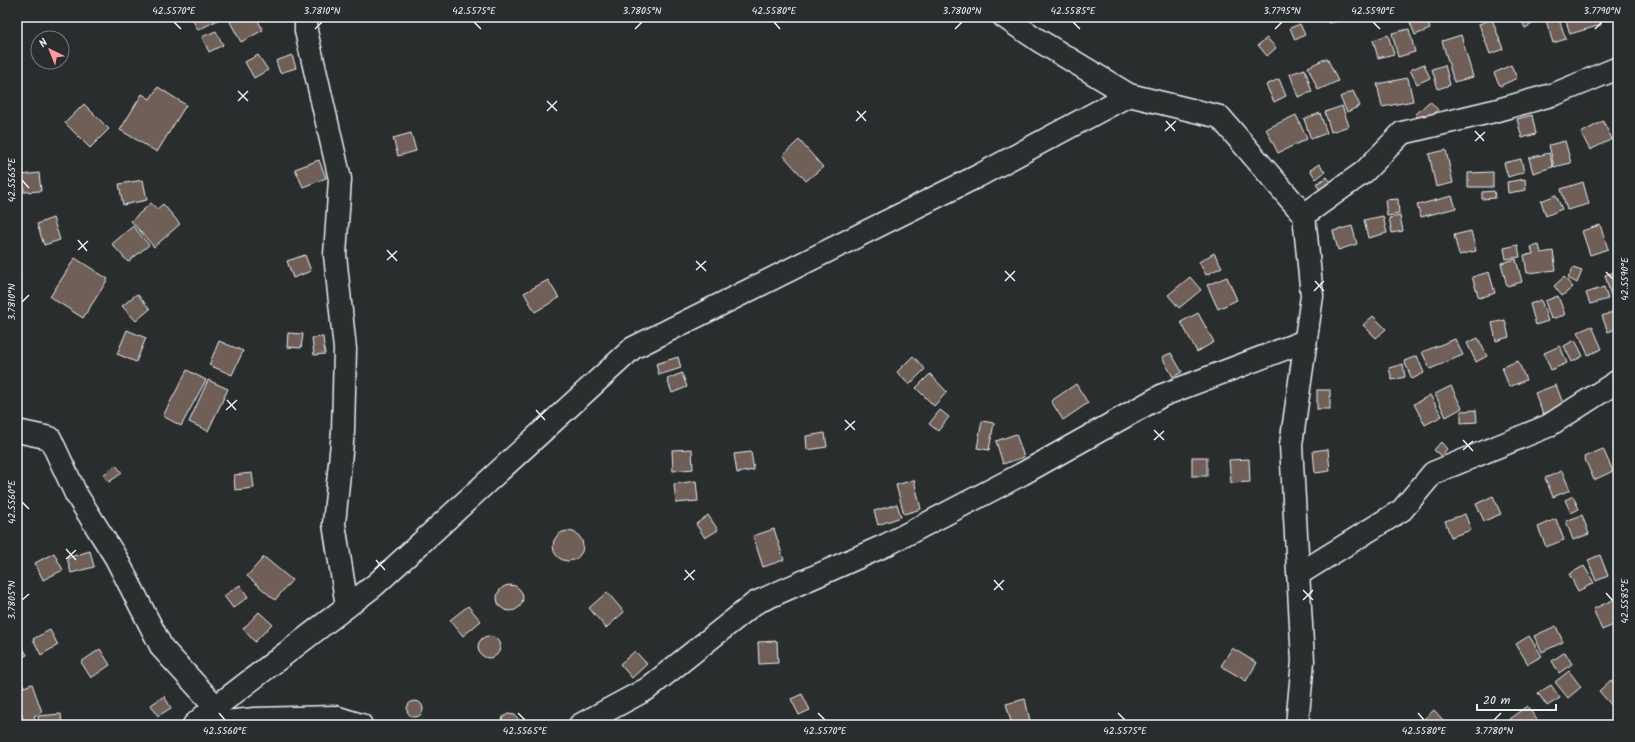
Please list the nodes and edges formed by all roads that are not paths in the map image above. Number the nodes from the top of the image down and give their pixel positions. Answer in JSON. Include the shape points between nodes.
{"nodes":[{"id":1,"x":306,"y":17,"type":"edge"},
{"id":2,"x":1004,"y":17,"type":"edge"},
{"id":3,"x":1618,"y":68,"type":"edge"},
{"id":4,"x":1129,"y":95,"type":"junction"},
{"id":5,"x":1304,"y":215,"type":"junction"},
{"id":6,"x":1305,"y":341,"type":"junction"},
{"id":7,"x":1618,"y":381,"type":"edge"},
{"id":8,"x":17,"y":430,"type":"edge"},
{"id":9,"x":1299,"y":574,"type":"junction"},
{"id":10,"x":347,"y":606,"type":"junction"},
{"id":11,"x":216,"y":707,"type":"junction"},
{"id":12,"x":194,"y":725,"type":"edge"},
{"id":13,"x":360,"y":725,"type":"edge"},
{"id":14,"x":580,"y":725,"type":"edge"},
{"id":15,"x":1297,"y":725,"type":"edge"}],
"edges":[{"from":1,"to":10,"type":"street","via":[[306,31],[340,179],[335,255],[345,349],[342,432],[334,524]]},
{"from":2,"to":4,"type":"street"},
{"from":3,"to":5,"type":"street","via":[[1555,94],[1402,133],[1364,172]]},
{"from":4,"to":5,"type":"street","via":[[1220,117]]},
{"from":4,"to":10,"type":"street","via":[[978,176],[633,348],[375,585]]},
{"from":5,"to":6,"type":"street","via":[[1312,296]]},
{"from":6,"to":9,"type":"street","via":[[1291,445]]},
{"from":6,"to":14,"type":"street","via":[[1163,395],[1022,474],[886,545],[755,603],[647,689]]},
{"from":7,"to":9,"type":"street","via":[[1548,426],[1432,473],[1402,510]]},
{"from":8,"to":11,"type":"street","via":[[50,438],[76,494],[116,558],[162,648]]},
{"from":9,"to":15,"type":"street","via":[[1303,661]]},
{"from":10,"to":11,"type":"street"},
{"from":11,"to":12,"type":"street"},
{"from":12,"to":13,"type":"street","via":[[255,719],[335,717]]}]}
